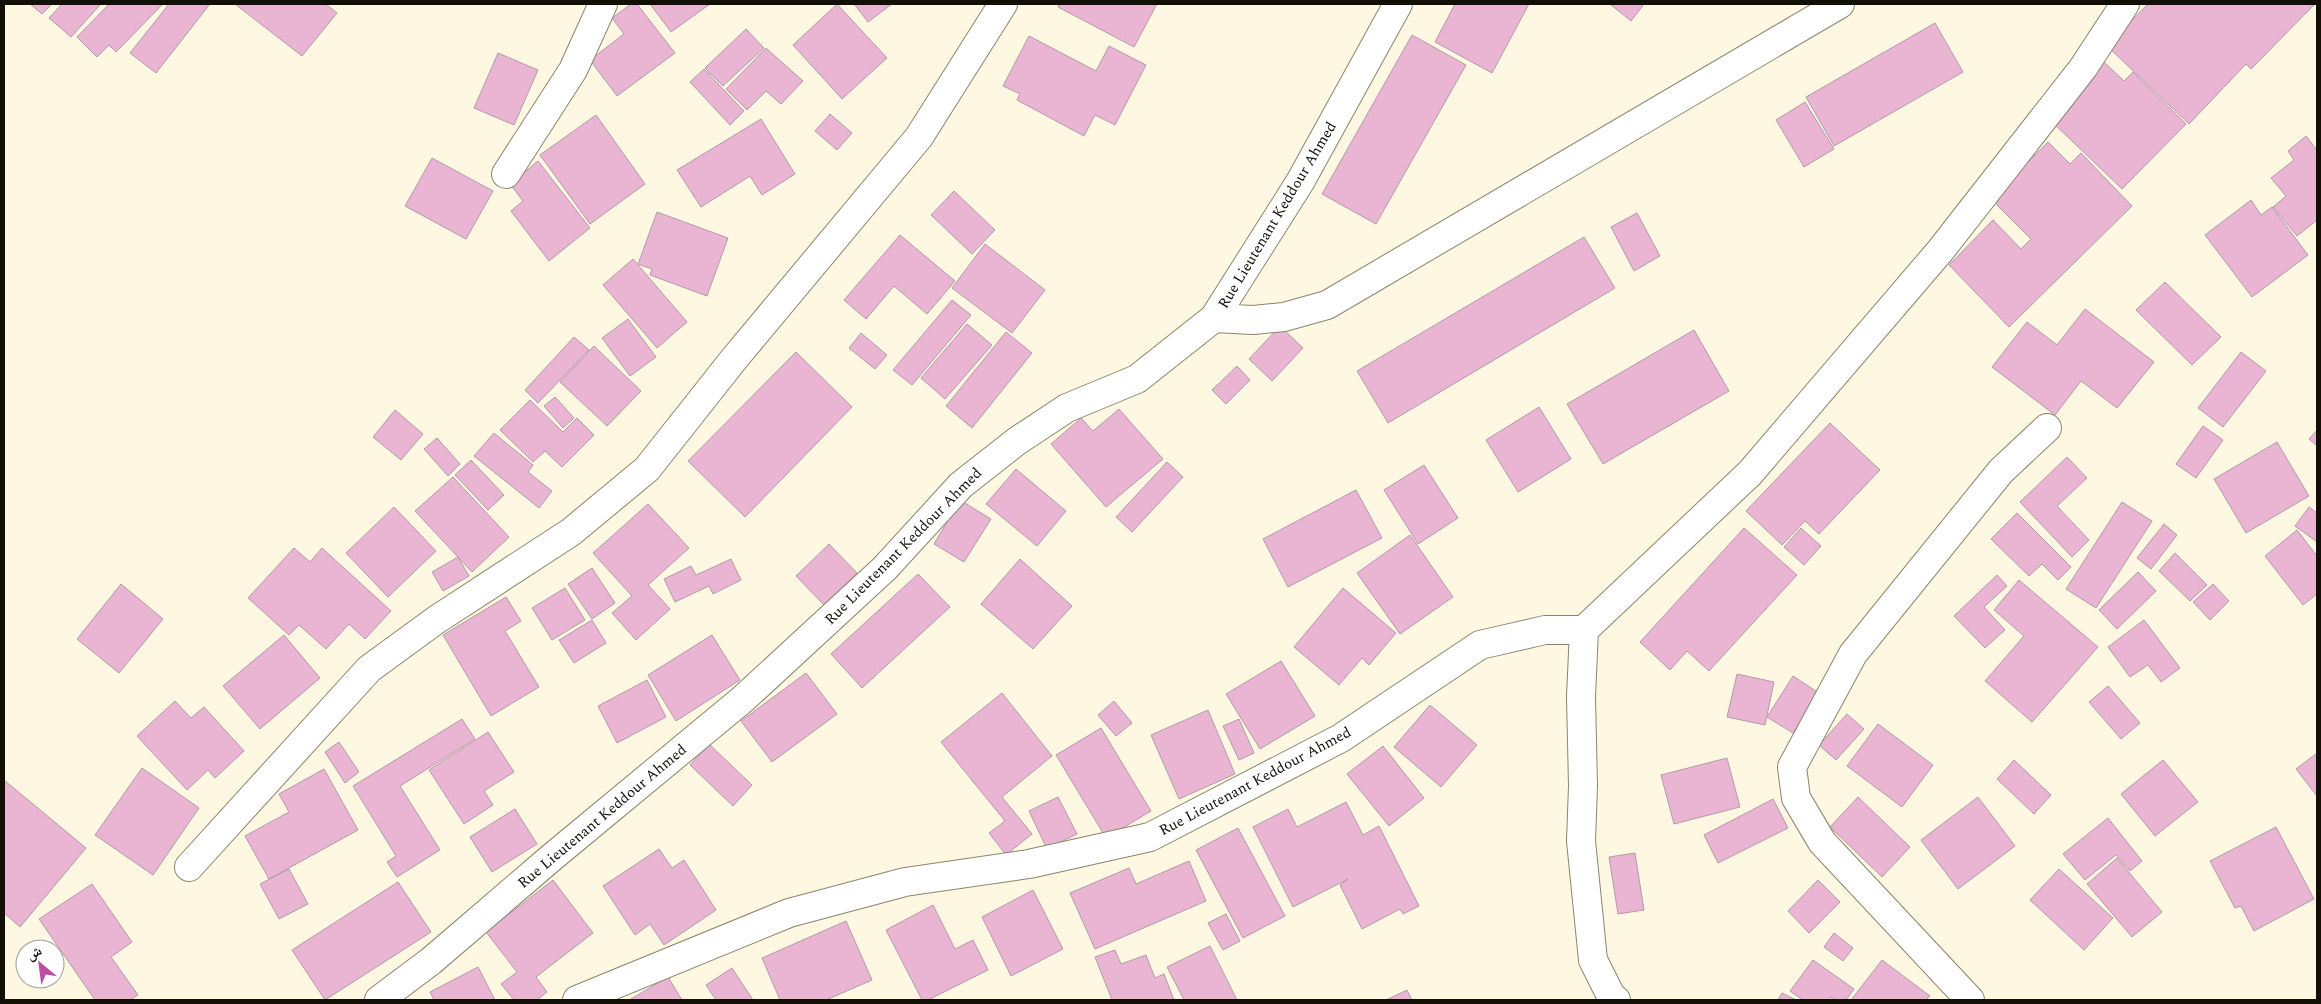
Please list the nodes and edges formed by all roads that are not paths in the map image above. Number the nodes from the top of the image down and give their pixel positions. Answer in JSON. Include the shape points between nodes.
{"nodes":[{"id":1,"x":604,"y":4,"type":"edge"},
{"id":2,"x":1003,"y":4,"type":"edge"},
{"id":3,"x":1398,"y":4,"type":"edge"},
{"id":4,"x":1840,"y":4,"type":"edge"},
{"id":5,"x":2125,"y":4,"type":"edge"},
{"id":6,"x":506,"y":174,"type":"dead end"},
{"id":7,"x":1214,"y":318,"type":"junction"},
{"id":8,"x":2047,"y":428,"type":"dead end"},
{"id":9,"x":1584,"y":630,"type":"junction"},
{"id":10,"x":189,"y":867,"type":"dead end"},
{"id":11,"x":379,"y":1000,"type":"edge"},
{"id":12,"x":577,"y":1000,"type":"edge"},
{"id":13,"x":1616,"y":1000,"type":"edge"},
{"id":14,"x":1970,"y":1000,"type":"edge"}],
"edges":[{"from":1,"to":6,"type":"street","via":[[574,70]]},
{"from":2,"to":10,"type":"street","via":[[919,137],[646,469],[572,532],[436,620],[368,669]]},
{"from":3,"to":7,"type":"street","name":"Rue Lieutenant Keddour Ahmed","via":[[1300,182]]},
{"from":4,"to":7,"type":"street","via":[[1327,305],[1284,317],[1253,320]]},
{"from":5,"to":9,"type":"street","via":[[2083,68],[1940,251],[1750,473]]},
{"from":7,"to":11,"type":"street","name":"Rue Lieutenant Keddour Ahmed","via":[[1137,378],[1067,408],[1016,440],[961,485],[885,568],[743,699]]},
{"from":8,"to":14,"type":"street","via":[[2001,471],[1853,654],[1792,767],[1796,798],[1822,842]]},
{"from":9,"to":12,"type":"street","name":"Rue Lieutenant Keddour Ahmed","via":[[1545,630],[1480,645],[1341,738],[1150,837],[1029,864],[906,882],[789,913]]},
{"from":9,"to":13,"type":"street","via":[[1581,841],[1593,960]]}]}
